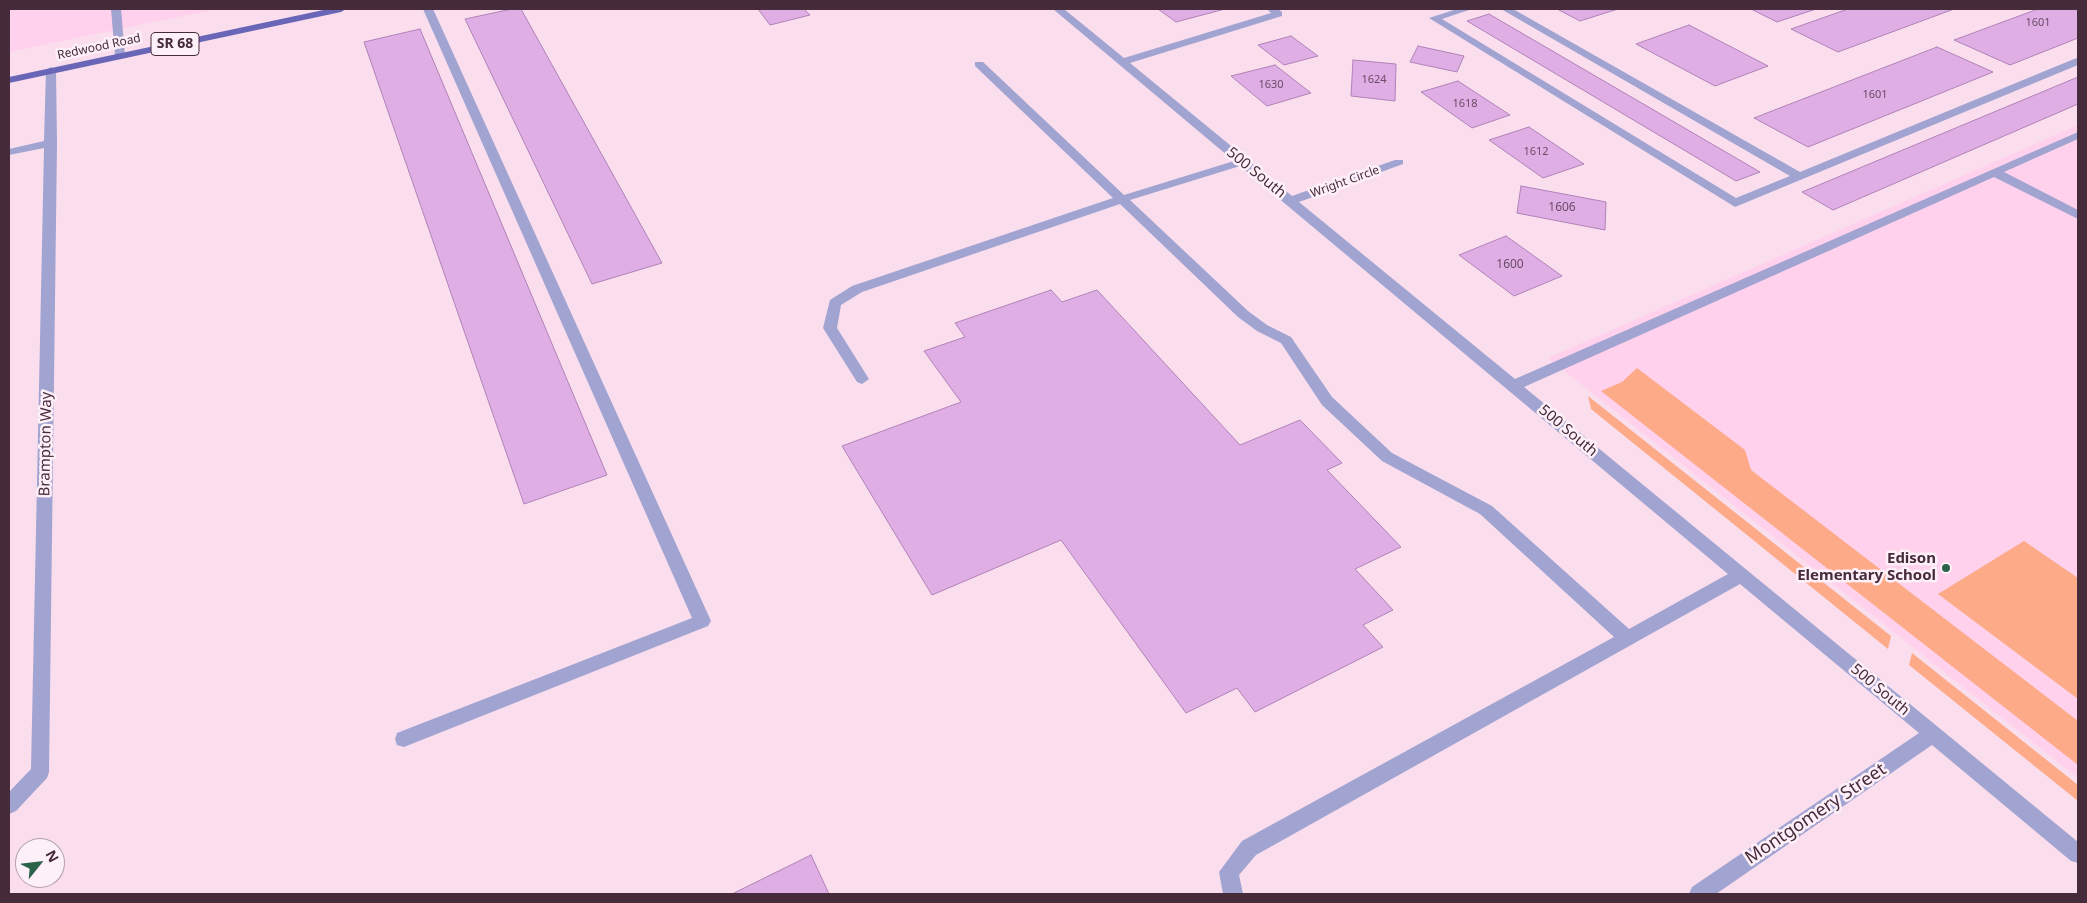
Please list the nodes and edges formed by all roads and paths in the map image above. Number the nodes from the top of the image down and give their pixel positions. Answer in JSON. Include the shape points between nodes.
{"nodes":[{"id":1,"x":116,"y":9,"type":"edge"},
{"id":2,"x":341,"y":9,"type":"edge"},
{"id":3,"x":428,"y":9,"type":"edge"},
{"id":4,"x":1058,"y":9,"type":"edge"},
{"id":5,"x":1272,"y":9,"type":"edge"},
{"id":6,"x":1467,"y":9,"type":"edge"},
{"id":7,"x":1506,"y":9,"type":"edge"},
{"id":8,"x":120,"y":56,"type":"junction"},
{"id":9,"x":2078,"y":61,"type":"edge"},
{"id":10,"x":1122,"y":62,"type":"junction"},
{"id":11,"x":979,"y":64,"type":"dead end"},
{"id":12,"x":51,"y":70,"type":"junction"},
{"id":13,"x":9,"y":80,"type":"edge"},
{"id":14,"x":2078,"y":135,"type":"edge"},
{"id":15,"x":51,"y":143,"type":"junction"},
{"id":16,"x":9,"y":152,"type":"edge"},
{"id":17,"x":1242,"y":162,"type":"junction"},
{"id":18,"x":1399,"y":162,"type":"dead end"},
{"id":19,"x":1994,"y":172,"type":"junction"},
{"id":20,"x":1799,"y":176,"type":"junction"},
{"id":21,"x":1122,"y":199,"type":"junction"},
{"id":22,"x":1291,"y":201,"type":"junction"},
{"id":23,"x":2078,"y":215,"type":"edge"},
{"id":24,"x":862,"y":379,"type":"dead end"},
{"id":25,"x":1513,"y":386,"type":"junction"},
{"id":26,"x":1741,"y":575,"type":"junction"},
{"id":27,"x":1627,"y":638,"type":"junction"},
{"id":28,"x":1933,"y":734,"type":"junction"},
{"id":29,"x":404,"y":738,"type":"dead end"},
{"id":30,"x":9,"y":805,"type":"edge"},
{"id":31,"x":2078,"y":854,"type":"edge"},
{"id":32,"x":1233,"y":894,"type":"edge"},
{"id":33,"x":1699,"y":894,"type":"edge"}],
"edges":[{"from":1,"to":8,"type":"street"},
{"from":2,"to":8,"type":"main road","name":"Redwood Road","number":"SR 68"},
{"from":3,"to":29,"type":"street","via":[[702,621]]},
{"from":4,"to":10,"type":"street","name":"500 South"},
{"from":5,"to":10,"type":"street","via":[[1279,14]]},
{"from":6,"to":20,"type":"street","via":[[1434,18],[1735,202]]},
{"from":7,"to":20,"type":"street"},
{"from":8,"to":12,"type":"main road","name":"Redwood Road","number":"SR 68"},
{"from":9,"to":20,"type":"street"},
{"from":10,"to":17,"type":"street","name":"500 South"},
{"from":11,"to":21,"type":"street"},
{"from":12,"to":13,"type":"main road","name":"Redwood Road","number":"SR 68"},
{"from":12,"to":15,"type":"street","name":"Brampton Way"},
{"from":14,"to":19,"type":"street"},
{"from":15,"to":16,"type":"street"},
{"from":15,"to":30,"type":"street","name":"Brampton Way","via":[[40,772]]},
{"from":17,"to":21,"type":"street"},
{"from":17,"to":22,"type":"street","name":"500 South"},
{"from":18,"to":22,"type":"street","name":"Wright Circle"},
{"from":19,"to":23,"type":"street"},
{"from":19,"to":25,"type":"street"},
{"from":21,"to":24,"type":"street","via":[[857,289],[835,303],[830,328]]},
{"from":21,"to":27,"type":"street","via":[[1243,314],[1286,340],[1327,400],[1387,457],[1486,510]]},
{"from":22,"to":25,"type":"street","name":"500 South"},
{"from":25,"to":26,"type":"street","name":"500 South"},
{"from":26,"to":27,"type":"street"},
{"from":26,"to":28,"type":"street","name":"500 South"},
{"from":27,"to":32,"type":"street","via":[[1248,848],[1229,872]]},
{"from":28,"to":31,"type":"street","name":"500 South"},
{"from":28,"to":33,"type":"street","name":"Montgomery Street"}]}
